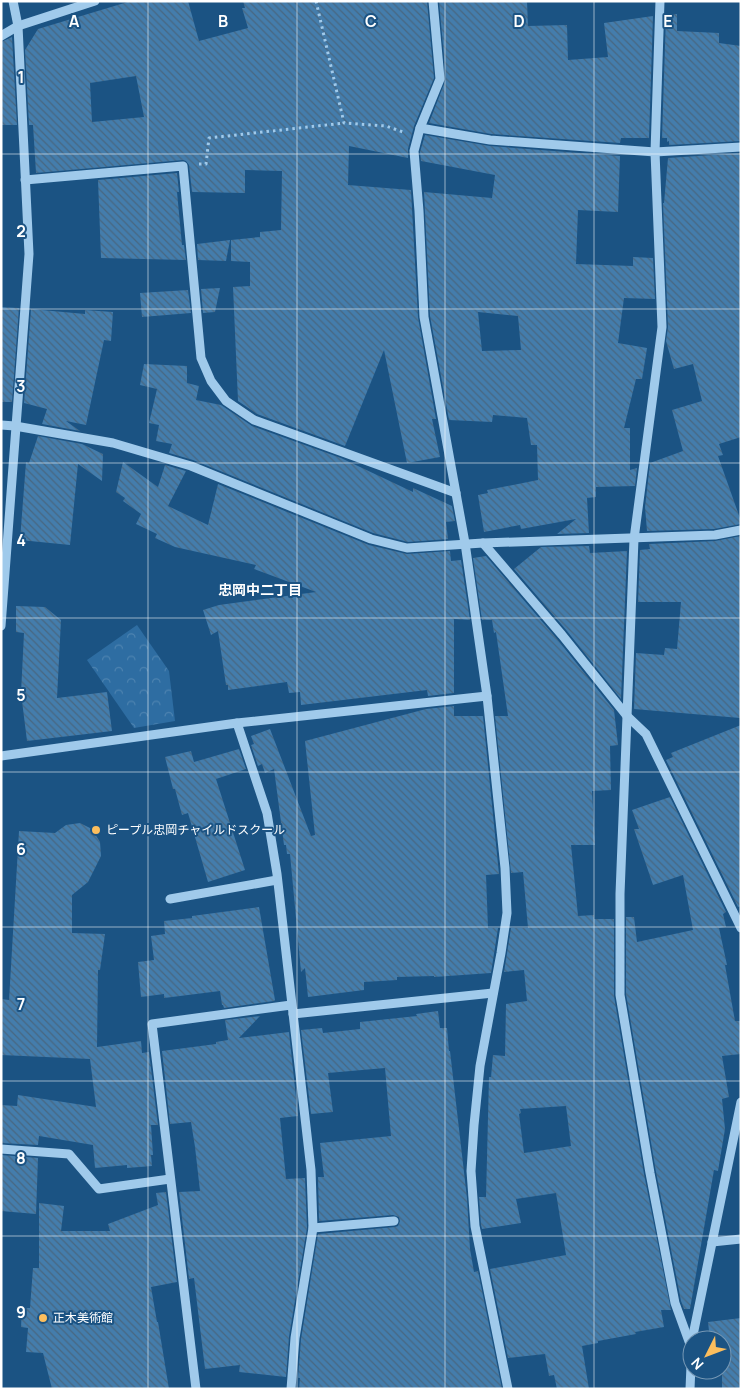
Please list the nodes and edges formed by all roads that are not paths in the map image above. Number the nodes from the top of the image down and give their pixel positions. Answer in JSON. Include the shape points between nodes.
{"nodes":[{"id":1,"x":13,"y":1,"type":"edge"},
{"id":2,"x":95,"y":1,"type":"edge"},
{"id":3,"x":433,"y":1,"type":"edge"},
{"id":4,"x":660,"y":1,"type":"edge"},
{"id":5,"x":18,"y":26,"type":"junction"},
{"id":6,"x":1,"y":36,"type":"edge"},
{"id":7,"x":419,"y":132,"type":"junction"},
{"id":8,"x":741,"y":148,"type":"edge"},
{"id":9,"x":655,"y":152,"type":"junction"},
{"id":10,"x":25,"y":180,"type":"junction"},
{"id":11,"x":1,"y":425,"type":"edge"},
{"id":12,"x":15,"y":426,"type":"junction"},
{"id":13,"x":456,"y":493,"type":"junction"},
{"id":14,"x":741,"y":530,"type":"edge"},
{"id":15,"x":634,"y":539,"type":"junction"},
{"id":16,"x":465,"y":543,"type":"junction"},
{"id":17,"x":483,"y":543,"type":"junction"},
{"id":18,"x":2,"y":597,"type":"edge"},
{"id":19,"x":1,"y":626,"type":"edge"},
{"id":20,"x":487,"y":696,"type":"junction"},
{"id":21,"x":627,"y":716,"type":"junction"},
{"id":22,"x":237,"y":723,"type":"junction"},
{"id":23,"x":1,"y":756,"type":"edge"},
{"id":24,"x":278,"y":880,"type":"junction"},
{"id":25,"x":170,"y":899,"type":"dead end"},
{"id":26,"x":741,"y":928,"type":"edge"},
{"id":27,"x":493,"y":993,"type":"junction"},
{"id":28,"x":292,"y":1010,"type":"junction"},
{"id":29,"x":741,"y":1102,"type":"edge"},
{"id":30,"x":1,"y":1149,"type":"edge"},
{"id":31,"x":170,"y":1179,"type":"junction"},
{"id":32,"x":394,"y":1221,"type":"dead end"},
{"id":33,"x":313,"y":1228,"type":"junction"},
{"id":34,"x":741,"y":1238,"type":"edge"},
{"id":35,"x":712,"y":1242,"type":"junction"},
{"id":36,"x":686,"y":1330,"type":"edge"},
{"id":37,"x":695,"y":1330,"type":"edge"},
{"id":38,"x":196,"y":1389,"type":"edge"},
{"id":39,"x":291,"y":1389,"type":"edge"},
{"id":40,"x":508,"y":1389,"type":"edge"}],
"edges":[{"from":1,"to":5,"type":"street"},
{"from":2,"to":5,"type":"street"},
{"from":3,"to":7,"type":"street","via":[[440,79]]},
{"from":4,"to":9,"type":"street"},
{"from":5,"to":6,"type":"street"},
{"from":5,"to":10,"type":"street"},
{"from":7,"to":9,"type":"street"},
{"from":7,"to":13,"type":"street","via":[[414,151],[424,317]]},
{"from":8,"to":9,"type":"street"},
{"from":9,"to":15,"type":"street","via":[[662,327]]},
{"from":10,"to":12,"type":"street","via":[[29,254]]},
{"from":10,"to":13,"type":"street","via":[[184,166],[201,358],[211,381],[226,401],[254,420]]},
{"from":11,"to":12,"type":"street"},
{"from":12,"to":16,"type":"street","via":[[113,443],[191,466],[371,539],[407,548]]},
{"from":12,"to":18,"type":"street"},
{"from":13,"to":16,"type":"street"},
{"from":14,"to":15,"type":"street","via":[[715,535]]},
{"from":15,"to":17,"type":"street"},
{"from":15,"to":21,"type":"street"},
{"from":16,"to":17,"type":"street"},
{"from":16,"to":20,"type":"street"},
{"from":17,"to":21,"type":"street"},
{"from":18,"to":19,"type":"street"},
{"from":20,"to":22,"type":"street"},
{"from":20,"to":27,"type":"street","via":[[507,913]]},
{"from":21,"to":26,"type":"street","via":[[646,734]]},
{"from":21,"to":36,"type":"street","via":[[620,894],[620,995],[675,1304]]},
{"from":22,"to":23,"type":"street"},
{"from":22,"to":24,"type":"street","via":[[267,813]]},
{"from":24,"to":25,"type":"street"},
{"from":24,"to":28,"type":"street"},
{"from":27,"to":28,"type":"street"},
{"from":27,"to":40,"type":"street","via":[[480,1066],[471,1171],[475,1226]]},
{"from":28,"to":31,"type":"street","via":[[152,1024]]},
{"from":28,"to":33,"type":"street","via":[[311,1170]]},
{"from":29,"to":35,"type":"street"},
{"from":30,"to":31,"type":"street","via":[[69,1154],[99,1189]]},
{"from":31,"to":38,"type":"street"},
{"from":32,"to":33,"type":"street"},
{"from":33,"to":39,"type":"street","via":[[295,1338]]},
{"from":34,"to":35,"type":"street"},
{"from":35,"to":37,"type":"street"}]}
